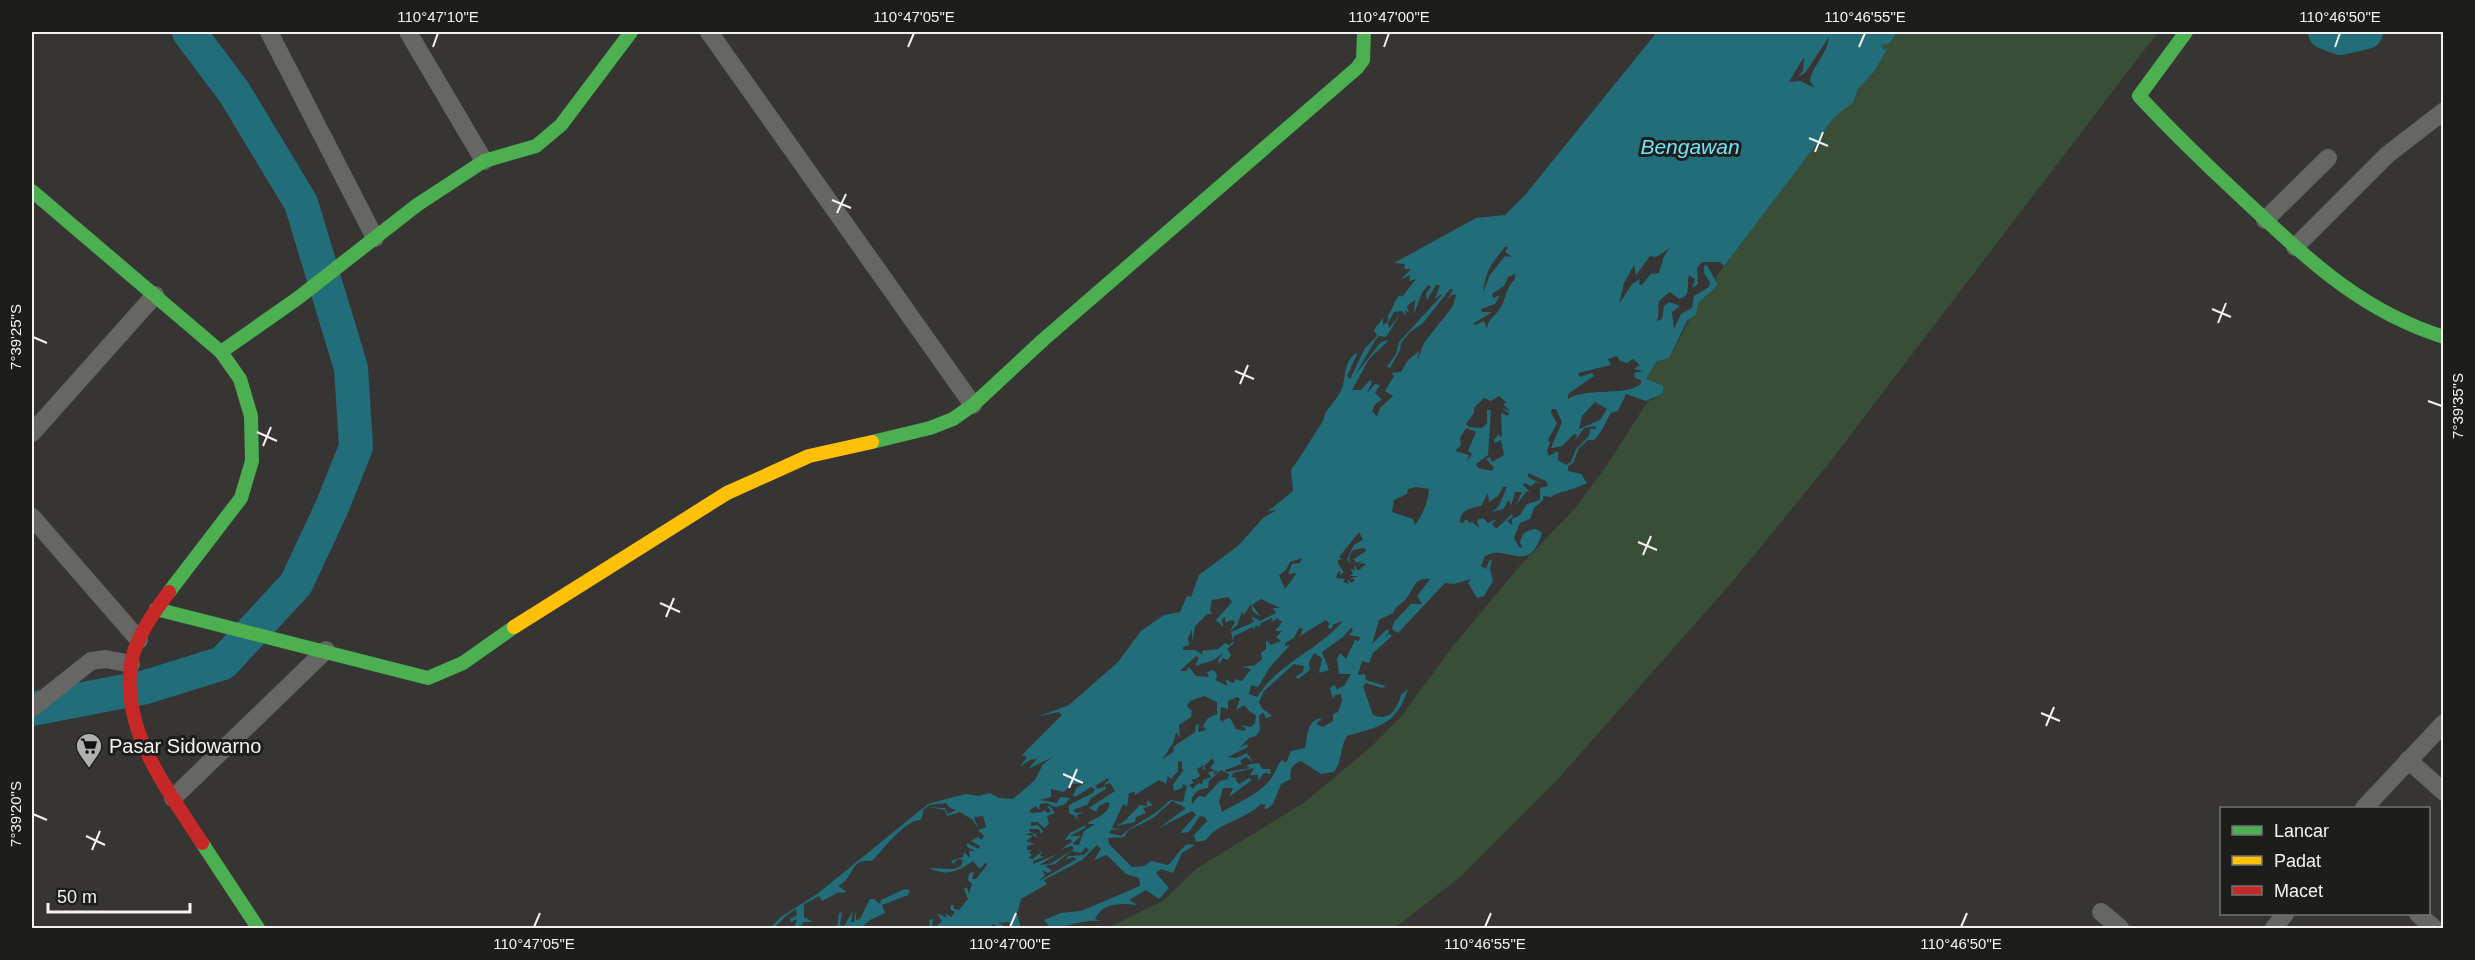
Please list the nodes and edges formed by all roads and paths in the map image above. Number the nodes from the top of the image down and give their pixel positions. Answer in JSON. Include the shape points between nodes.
{"nodes":[{"id":1,"x":269,"y":32,"type":"edge"},
{"id":2,"x":408,"y":32,"type":"edge"},
{"id":3,"x":631,"y":32,"type":"edge"},
{"id":4,"x":709,"y":32,"type":"edge"},
{"id":5,"x":1365,"y":32,"type":"edge"},
{"id":6,"x":2186,"y":32,"type":"edge"},
{"id":7,"x":2444,"y":111,"type":"edge"},
{"id":8,"x":2328,"y":158,"type":"dead end"},
{"id":9,"x":484,"y":161,"type":"junction"},
{"id":10,"x":32,"y":191,"type":"edge"},
{"id":11,"x":2265,"y":220,"type":"junction"},
{"id":12,"x":375,"y":238,"type":"junction"},
{"id":13,"x":2295,"y":247,"type":"junction"},
{"id":14,"x":156,"y":295,"type":"junction"},
{"id":15,"x":2444,"y":337,"type":"edge"},
{"id":16,"x":221,"y":352,"type":"junction"},
{"id":17,"x":973,"y":405,"type":"junction"},
{"id":18,"x":32,"y":433,"type":"edge"},
{"id":19,"x":32,"y":517,"type":"edge"},
{"id":20,"x":156,"y":609,"type":"junction"},
{"id":21,"x":139,"y":640,"type":"junction"},
{"id":22,"x":326,"y":650,"type":"junction"},
{"id":23,"x":131,"y":669,"type":"junction"},
{"id":24,"x":32,"y":708,"type":"edge"},
{"id":25,"x":2444,"y":723,"type":"edge"},
{"id":26,"x":2408,"y":760,"type":"junction"},
{"id":27,"x":2444,"y":792,"type":"edge"},
{"id":28,"x":173,"y":798,"type":"junction"},
{"id":29,"x":2365,"y":807,"type":"edge"},
{"id":30,"x":2101,"y":912,"type":"dead end"},
{"id":31,"x":2284,"y":915,"type":"edge"},
{"id":32,"x":2419,"y":915,"type":"edge"},
{"id":33,"x":258,"y":928,"type":"edge"},
{"id":34,"x":2120,"y":928,"type":"edge"},
{"id":35,"x":2274,"y":928,"type":"edge"},
{"id":36,"x":2434,"y":928,"type":"edge"}],
"edges":[{"from":1,"to":12,"type":"street"},
{"from":2,"to":9,"type":"street"},
{"from":3,"to":9,"type":"street","via":[[561,125],[536,146]]},
{"from":4,"to":17,"type":"street"},
{"from":5,"to":17,"type":"street","via":[[1363,60],[1357,68],[1042,340]]},
{"from":6,"to":11,"type":"street","via":[[2139,96]]},
{"from":7,"to":13,"type":"street","via":[[2387,155]]},
{"from":8,"to":11,"type":"street"},
{"from":9,"to":12,"type":"street"},
{"from":10,"to":14,"type":"street"},
{"from":11,"to":13,"type":"street"},
{"from":12,"to":16,"type":"street"},
{"from":13,"to":15,"type":"street","via":[[2342,289],[2388,316]]},
{"from":14,"to":16,"type":"street"},
{"from":14,"to":18,"type":"street"},
{"from":16,"to":20,"type":"street","via":[[240,379],[250,416],[252,460],[241,498]]},
{"from":17,"to":22,"type":"street","via":[[930,428],[809,456],[727,493],[441,674],[415,676]]},
{"from":19,"to":21,"type":"street"},
{"from":20,"to":21,"type":"street"},
{"from":20,"to":22,"type":"street"},
{"from":21,"to":23,"type":"street"},
{"from":22,"to":28,"type":"street"},
{"from":23,"to":24,"type":"street","via":[[106,659],[91,661]]},
{"from":23,"to":28,"type":"street","via":[[132,712],[138,734]]},
{"from":25,"to":26,"type":"street"},
{"from":26,"to":27,"type":"street"},
{"from":26,"to":29,"type":"street"},
{"from":28,"to":33,"type":"street"},
{"from":30,"to":34,"type":"street"},
{"from":31,"to":35,"type":"street"},
{"from":32,"to":36,"type":"street"}]}
